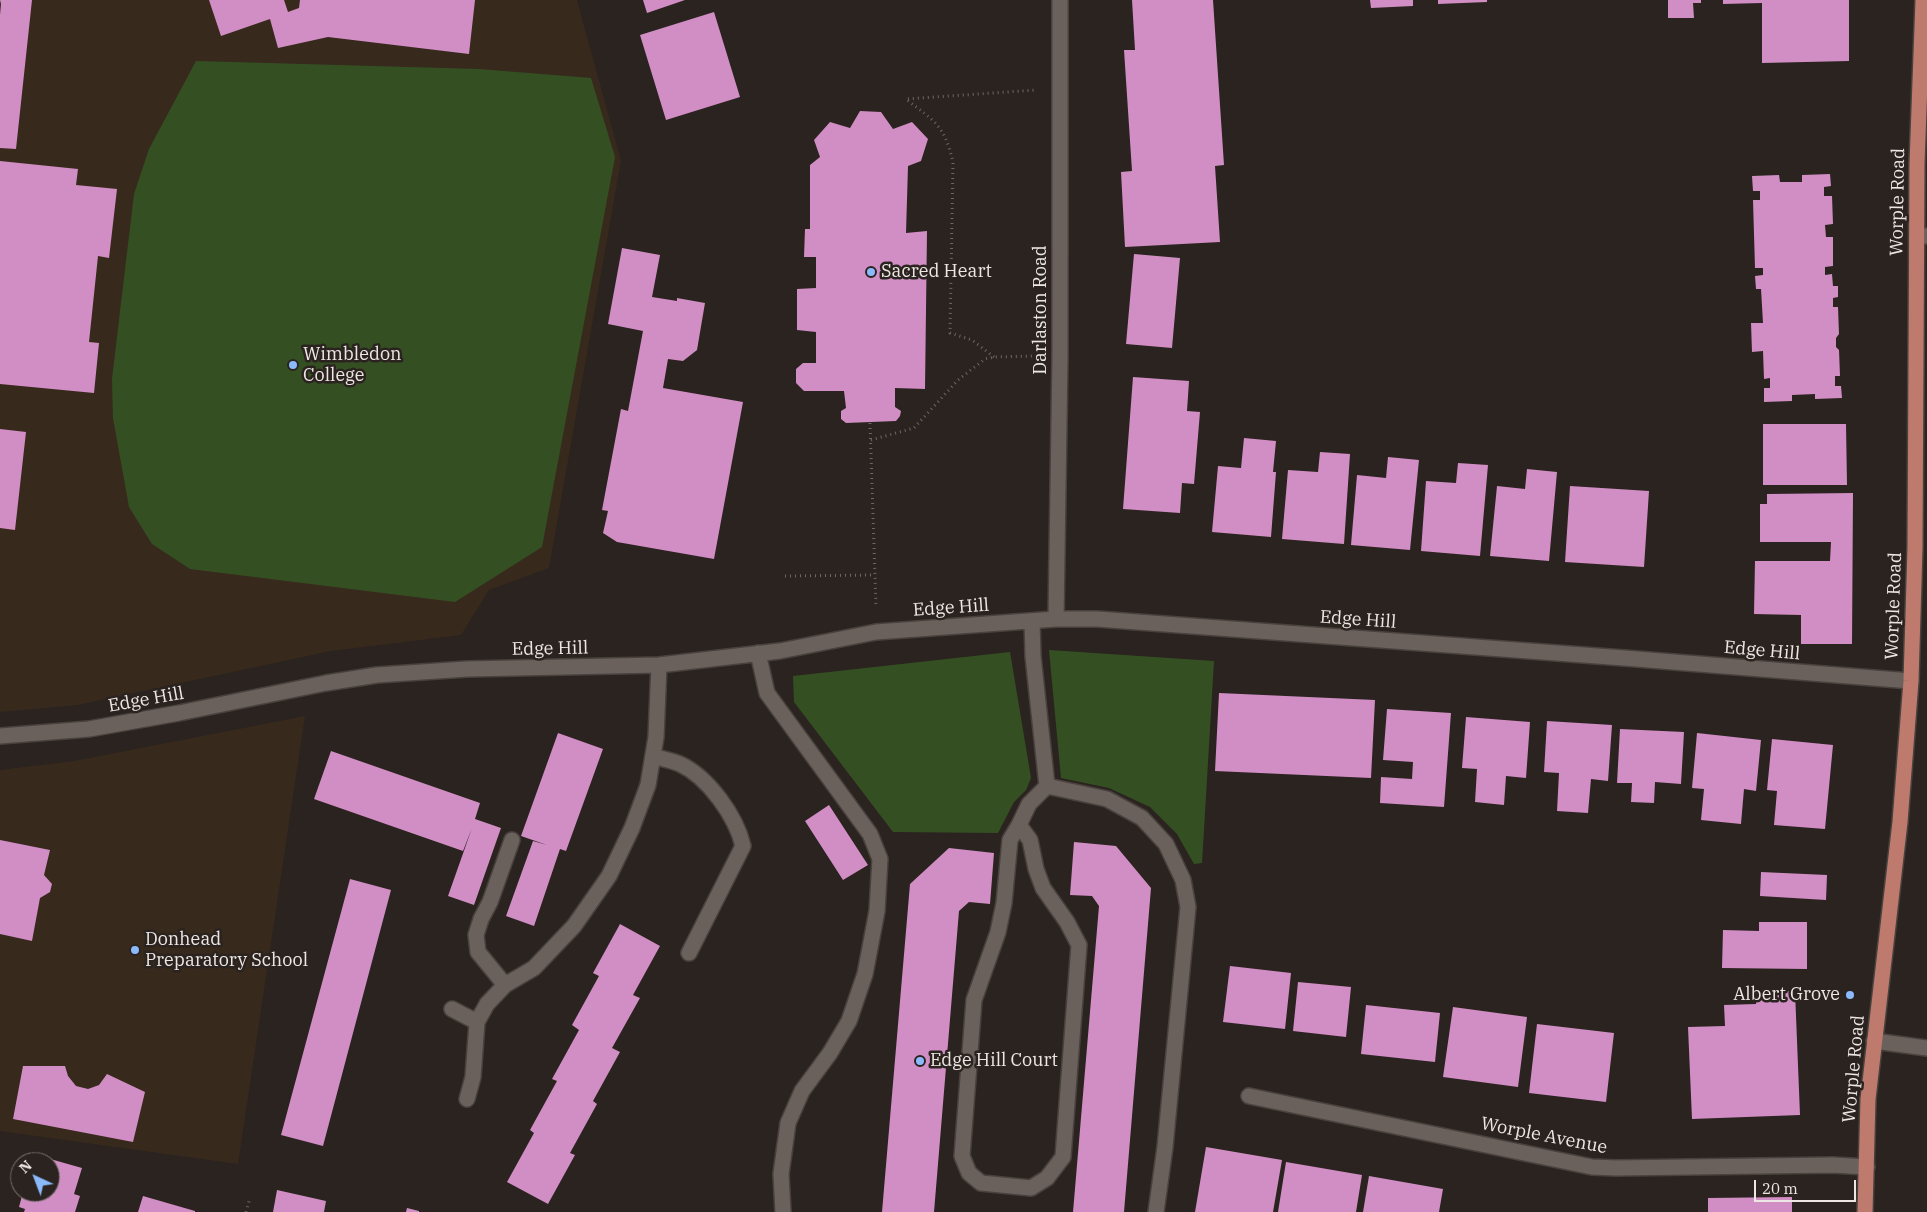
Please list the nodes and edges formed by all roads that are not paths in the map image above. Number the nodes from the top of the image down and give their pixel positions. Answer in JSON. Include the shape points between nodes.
{"nodes":[{"id":1,"x":1060,"y":0,"type":"edge"},
{"id":2,"x":1923,"y":0,"type":"edge"},
{"id":3,"x":1922,"y":236,"type":"edge"},
{"id":4,"x":1056,"y":619,"type":"junction"},
{"id":5,"x":1032,"y":621,"type":"junction"},
{"id":6,"x":758,"y":652,"type":"junction"},
{"id":7,"x":659,"y":665,"type":"junction"},
{"id":8,"x":1911,"y":682,"type":"junction"},
{"id":9,"x":0,"y":736,"type":"edge"},
{"id":10,"x":653,"y":756,"type":"junction"},
{"id":11,"x":1047,"y":786,"type":"junction"},
{"id":12,"x":1019,"y":825,"type":"junction"},
{"id":13,"x":512,"y":840,"type":"dead end"},
{"id":14,"x":689,"y":953,"type":"dead end"},
{"id":15,"x":505,"y":984,"type":"junction"},
{"id":16,"x":452,"y":1009,"type":"dead end"},
{"id":17,"x":477,"y":1022,"type":"junction"},
{"id":18,"x":1874,"y":1041,"type":"junction"},
{"id":19,"x":1927,"y":1048,"type":"edge"},
{"id":20,"x":1249,"y":1096,"type":"dead end"},
{"id":21,"x":467,"y":1099,"type":"dead end"},
{"id":22,"x":1867,"y":1167,"type":"junction"},
{"id":23,"x":784,"y":1212,"type":"edge"},
{"id":24,"x":1156,"y":1212,"type":"edge"},
{"id":25,"x":1865,"y":1212,"type":"edge"}],
"edges":[{"from":1,"to":4,"type":"street","name":"Darlaston Road"},
{"from":2,"to":3,"type":"main road","name":"Worple Road","via":[[1917,164]]},
{"from":3,"to":8,"type":"main road","name":"Worple Road"},
{"from":4,"to":5,"type":"street","name":"Edge Hill"},
{"from":4,"to":8,"type":"street","name":"Edge Hill","via":[[1097,619]]},
{"from":5,"to":6,"type":"street","name":"Edge Hill","via":[[876,632],[780,651]]},
{"from":5,"to":11,"type":"street"},
{"from":6,"to":7,"type":"street","name":"Edge Hill"},
{"from":6,"to":23,"type":"street","via":[[767,693],[870,834],[880,860],[877,911],[865,974],[849,1020],[802,1091],[788,1123],[781,1174]]},
{"from":7,"to":9,"type":"street","name":"Edge Hill","via":[[467,669],[377,675],[89,729]]},
{"from":7,"to":10,"type":"street"},
{"from":8,"to":18,"type":"main road","name":"Worple Road","via":[[1900,822]]},
{"from":10,"to":14,"type":"street","via":[[680,764],[702,778],[732,815],[743,846]]},
{"from":10,"to":15,"type":"street","via":[[648,785],[609,876],[574,926],[534,968]]},
{"from":11,"to":12,"type":"street","via":[[1029,804]]},
{"from":11,"to":24,"type":"street","via":[[1107,799],[1142,818],[1166,844],[1183,880],[1188,907]]},
{"from":12,"to":12,"type":"street","via":[[1030,840],[1043,888],[1067,922],[1078,945],[1063,1157],[1047,1178],[1031,1188],[981,1183],[969,1174],[962,1156],[974,1000],[999,925],[1010,840]]},
{"from":13,"to":15,"type":"street","via":[[476,935],[478,952]]},
{"from":15,"to":17,"type":"street","via":[[487,1004]]},
{"from":16,"to":17,"type":"street"},
{"from":17,"to":21,"type":"street"},
{"from":18,"to":19,"type":"street"},
{"from":18,"to":22,"type":"main road","name":"Worple Road","via":[[1868,1099]]},
{"from":20,"to":22,"type":"street","name":"Worple Avenue","via":[[1592,1167]]},
{"from":22,"to":25,"type":"main road","name":"Worple Road"}]}
